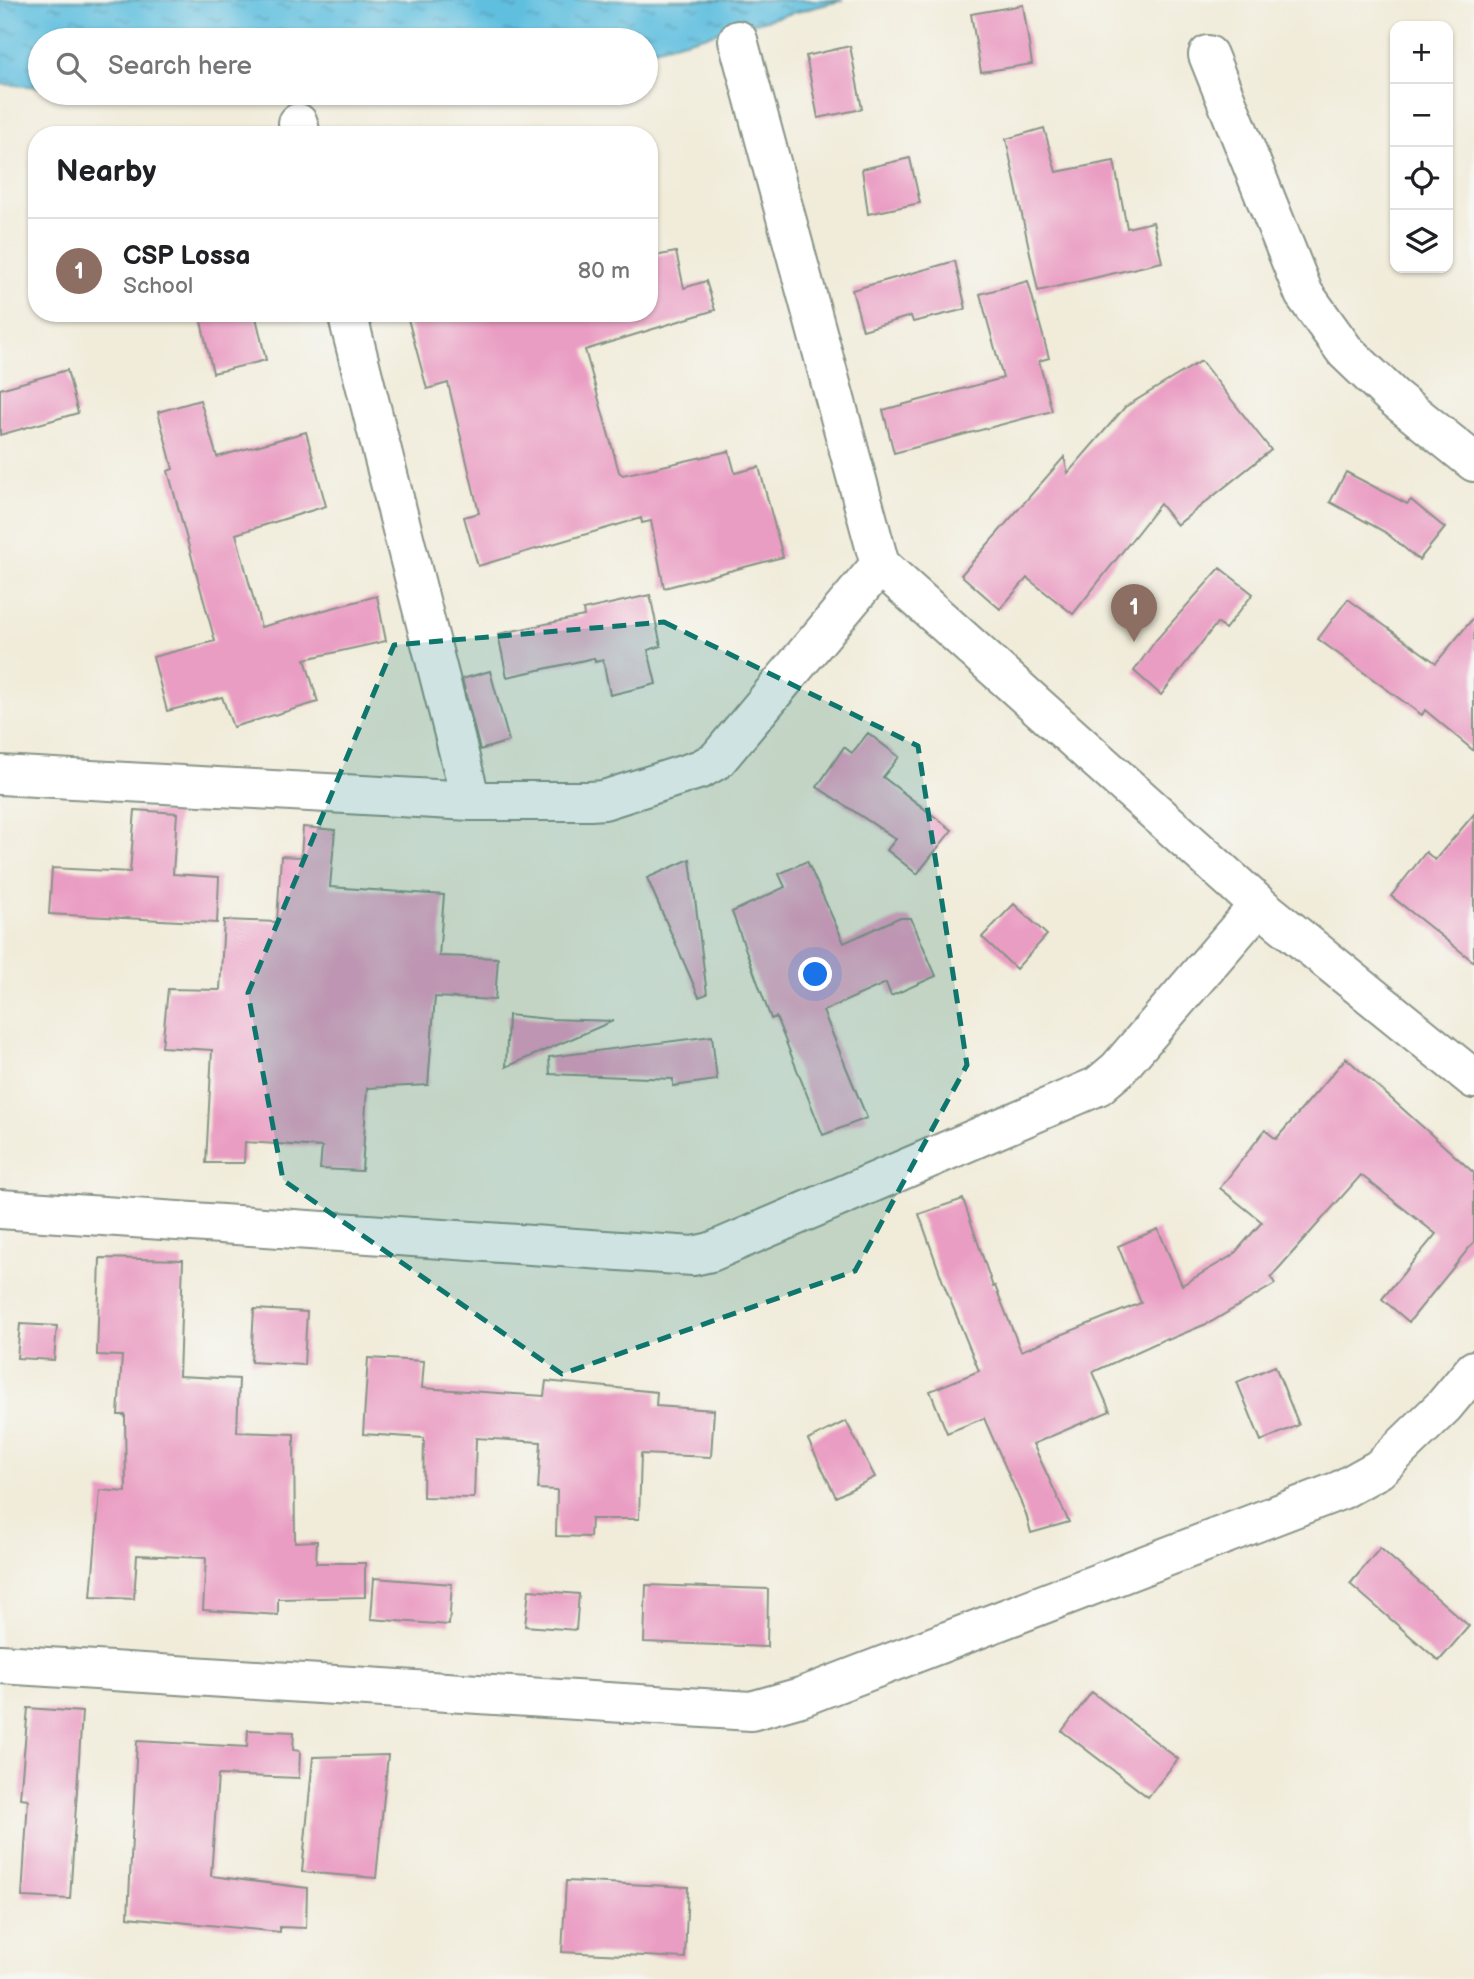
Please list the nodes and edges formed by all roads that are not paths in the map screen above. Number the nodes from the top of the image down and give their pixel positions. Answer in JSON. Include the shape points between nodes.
{"nodes":[{"id":1,"x":737,"y":40,"type":"dead end"},
{"id":2,"x":1208,"y":55,"type":"dead end"},
{"id":3,"x":349,"y":322,"type":"edge"},
{"id":4,"x":1474,"y":462,"type":"edge"},
{"id":5,"x":880,"y":565,"type":"junction"},
{"id":6,"x":0,"y":776,"type":"edge"},
{"id":7,"x":471,"y":801,"type":"junction"},
{"id":8,"x":1259,"y":905,"type":"junction"},
{"id":9,"x":1474,"y":1079,"type":"edge"},
{"id":10,"x":0,"y":1209,"type":"edge"},
{"id":11,"x":1474,"y":1370,"type":"edge"},
{"id":12,"x":0,"y":1664,"type":"edge"}],
"edges":[{"from":1,"to":5,"type":"street"},
{"from":2,"to":4,"type":"street","via":[[1304,294],[1345,351]]},
{"from":3,"to":7,"type":"street"},
{"from":5,"to":7,"type":"street","via":[[717,760],[604,800]]},
{"from":5,"to":8,"type":"street"},
{"from":6,"to":7,"type":"street"},
{"from":8,"to":9,"type":"street"},
{"from":8,"to":10,"type":"street","via":[[1118,1069],[1098,1086],[711,1252],[694,1256]]},
{"from":11,"to":12,"type":"street","via":[[1379,1469],[1341,1490],[801,1697],[751,1711]]}]}
